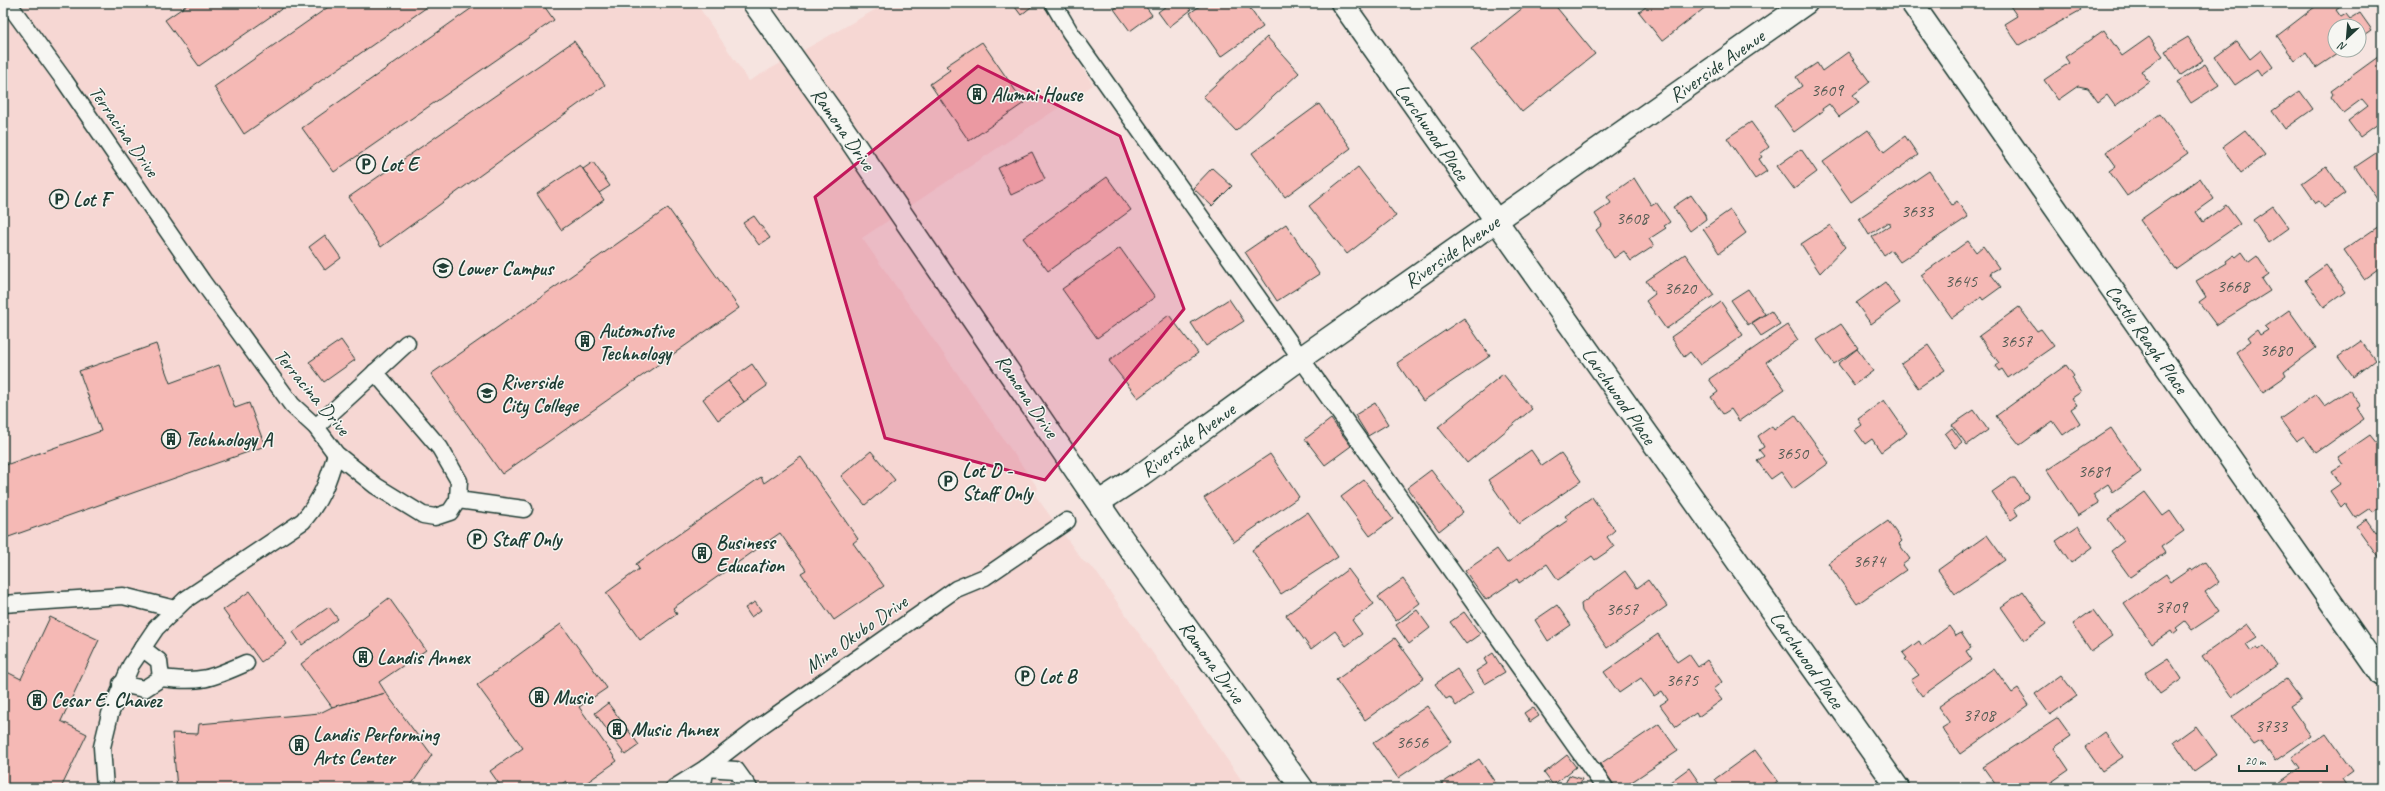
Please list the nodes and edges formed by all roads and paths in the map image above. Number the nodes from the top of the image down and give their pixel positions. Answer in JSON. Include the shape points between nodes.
{"nodes":[{"id":1,"x":8,"y":3,"type":"edge"},
{"id":2,"x":754,"y":3,"type":"edge"},
{"id":3,"x":1053,"y":3,"type":"edge"},
{"id":4,"x":1342,"y":3,"type":"edge"},
{"id":5,"x":1806,"y":3,"type":"edge"},
{"id":6,"x":1912,"y":3,"type":"edge"},
{"id":7,"x":1496,"y":222,"type":"junction"},
{"id":8,"x":407,"y":343,"type":"dead end"},
{"id":9,"x":1301,"y":358,"type":"junction"},
{"id":10,"x":375,"y":372,"type":"junction"},
{"id":11,"x":316,"y":427,"type":"junction"},
{"id":12,"x":336,"y":454,"type":"junction"},
{"id":13,"x":458,"y":500,"type":"junction"},
{"id":14,"x":1099,"y":502,"type":"junction"},
{"id":15,"x":524,"y":509,"type":"dead end"},
{"id":16,"x":1067,"y":522,"type":"dead end"},
{"id":17,"x":3,"y":604,"type":"edge"},
{"id":18,"x":175,"y":609,"type":"junction"},
{"id":19,"x":142,"y":648,"type":"junction"},
{"id":20,"x":246,"y":663,"type":"dead end"},
{"id":21,"x":2382,"y":675,"type":"edge"},
{"id":22,"x":162,"y":678,"type":"junction"},
{"id":23,"x":121,"y":684,"type":"junction"},
{"id":24,"x":706,"y":768,"type":"junction"},
{"id":25,"x":105,"y":788,"type":"edge"},
{"id":26,"x":674,"y":788,"type":"edge"},
{"id":27,"x":702,"y":788,"type":"edge"},
{"id":28,"x":749,"y":788,"type":"edge"},
{"id":29,"x":1302,"y":788,"type":"edge"},
{"id":30,"x":1605,"y":788,"type":"edge"},
{"id":31,"x":1898,"y":788,"type":"edge"}],
"edges":[{"from":1,"to":11,"type":"lane","name":"Terracina Drive","via":[[248,346],[292,405]]},
{"from":2,"to":14,"type":"street","name":"Ramona Drive"},
{"from":3,"to":9,"type":"lane","via":[[1070,32]]},
{"from":4,"to":7,"type":"street","name":"Larchwood Place"},
{"from":5,"to":7,"type":"street","name":"Riverside Avenue"},
{"from":6,"to":21,"type":"street","name":"Castle Reagh Place"},
{"from":7,"to":9,"type":"street","name":"Riverside Avenue"},
{"from":7,"to":31,"type":"street","name":"Larchwood Place"},
{"from":8,"to":10,"type":"lane"},
{"from":9,"to":14,"type":"street","name":"Riverside Avenue","via":[[1142,474]]},
{"from":9,"to":30,"type":"lane"},
{"from":10,"to":11,"type":"lane"},
{"from":10,"to":13,"type":"lane","via":[[440,448],[459,481]]},
{"from":11,"to":12,"type":"lane","name":"Terracina Drive"},
{"from":12,"to":13,"type":"lane","via":[[376,486],[423,515],[435,517],[450,512]]},
{"from":12,"to":18,"type":"lane","name":"Terracina Drive","via":[[325,490],[303,521]]},
{"from":13,"to":15,"type":"lane"},
{"from":14,"to":29,"type":"street","name":"Ramona Drive","via":[[1122,538]]},
{"from":16,"to":24,"type":"lane","name":"Mine Okubo Drive","via":[[985,577],[956,589],[758,728]]},
{"from":17,"to":18,"type":"lane","via":[[123,596]]},
{"from":18,"to":19,"type":"lane","name":"Terracina Drive","via":[[156,628]]},
{"from":19,"to":22,"type":"lane","via":[[159,660]]},
{"from":19,"to":23,"type":"lane","name":"Terracina Drive"},
{"from":20,"to":22,"type":"lane","via":[[213,678],[190,681]]},
{"from":22,"to":23,"type":"lane","via":[[144,689]]},
{"from":23,"to":25,"type":"lane","name":"Terracina Drive","via":[[102,747]]},
{"from":24,"to":26,"type":"lane","name":"Mine Okubo Drive"},
{"from":24,"to":27,"type":"lane"},
{"from":24,"to":28,"type":"lane","via":[[736,770]]}]}
